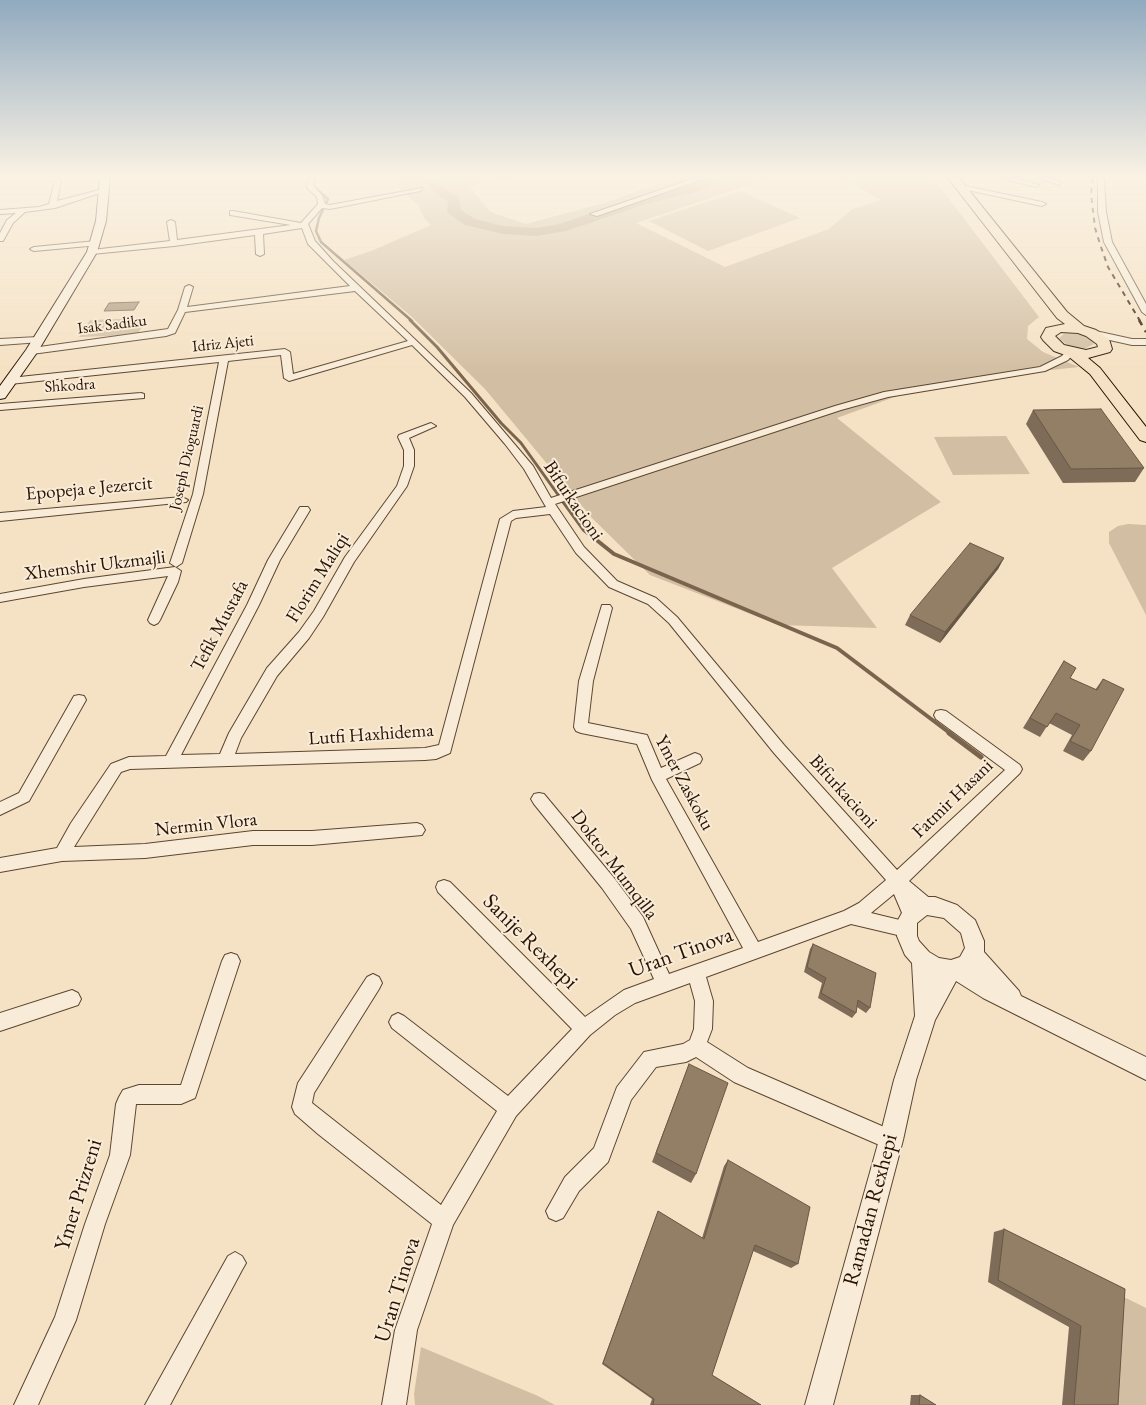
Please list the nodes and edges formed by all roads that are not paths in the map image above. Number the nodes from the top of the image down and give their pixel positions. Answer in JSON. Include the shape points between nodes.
{"nodes":[{"id":1,"x":95,"y":244,"type":"edge"},
{"id":2,"x":174,"y":244,"type":"joint"},
{"id":3,"x":177,"y":244,"type":"edge"},
{"id":4,"x":259,"y":244,"type":"edge"},
{"id":5,"x":313,"y":244,"type":"edge"},
{"id":6,"x":996,"y":244,"type":"edge"},
{"id":7,"x":1005,"y":244,"type":"edge"},
{"id":8,"x":1109,"y":244,"type":"edge"},
{"id":9,"x":94,"y":248,"type":"junction"},
{"id":10,"x":34,"y":249,"type":"dead end"},
{"id":11,"x":260,"y":254,"type":"dead end"},
{"id":12,"x":189,"y":287,"type":"dead end"},
{"id":13,"x":356,"y":288,"type":"junction"},
{"id":14,"x":182,"y":310,"type":"junction"},
{"id":15,"x":1146,"y":312,"type":"edge"},
{"id":16,"x":1055,"y":329,"type":"junction"},
{"id":17,"x":1085,"y":331,"type":"junction"},
{"id":18,"x":38,"y":340,"type":"junction"},
{"id":19,"x":0,"y":342,"type":"edge"},
{"id":20,"x":413,"y":342,"type":"junction"},
{"id":21,"x":1132,"y":342,"type":"junction"},
{"id":22,"x":1146,"y":342,"type":"edge"},
{"id":23,"x":1102,"y":349,"type":"junction"},
{"id":24,"x":32,"y":351,"type":"junction"},
{"id":25,"x":1071,"y":352,"type":"junction"},
{"id":26,"x":224,"y":360,"type":"junction"},
{"id":27,"x":6,"y":384,"type":"edge"},
{"id":28,"x":0,"y":394,"type":"edge"},
{"id":29,"x":141,"y":396,"type":"dead end"},
{"id":30,"x":0,"y":407,"type":"edge"},
{"id":31,"x":1146,"y":422,"type":"edge"},
{"id":32,"x":431,"y":426,"type":"dead end"},
{"id":33,"x":1146,"y":437,"type":"edge"},
{"id":34,"x":182,"y":500,"type":"dead end"},
{"id":35,"x":552,"y":504,"type":"junction"},
{"id":36,"x":304,"y":510,"type":"dead end"},
{"id":37,"x":0,"y":518,"type":"edge"},
{"id":38,"x":176,"y":562,"type":"dead end"},
{"id":39,"x":0,"y":598,"type":"edge"},
{"id":40,"x":606,"y":608,"type":"dead end"},
{"id":41,"x":154,"y":620,"type":"dead end"},
{"id":42,"x":79,"y":700,"type":"dead end"},
{"id":43,"x":941,"y":715,"type":"dead end"},
{"id":44,"x":695,"y":759,"type":"dead end"},
{"id":45,"x":172,"y":761,"type":"junction"},
{"id":46,"x":225,"y":761,"type":"junction"},
{"id":47,"x":657,"y":776,"type":"junction"},
{"id":48,"x":539,"y":799,"type":"dead end"},
{"id":49,"x":0,"y":808,"type":"edge"},
{"id":50,"x":417,"y":830,"type":"dead end"},
{"id":51,"x":62,"y":854,"type":"junction"},
{"id":52,"x":0,"y":864,"type":"edge"},
{"id":53,"x":897,"y":880,"type":"junction"},
{"id":54,"x":444,"y":887,"type":"dead end"},
{"id":55,"x":850,"y":916,"type":"junction"},
{"id":56,"x":915,"y":917,"type":"junction"},
{"id":57,"x":754,"y":952,"type":"junction"},
{"id":58,"x":973,"y":955,"type":"junction"},
{"id":59,"x":922,"y":959,"type":"junction"},
{"id":60,"x":231,"y":961,"type":"dead end"},
{"id":61,"x":953,"y":969,"type":"junction"},
{"id":62,"x":696,"y":972,"type":"junction"},
{"id":63,"x":373,"y":983,"type":"dead end"},
{"id":64,"x":666,"y":984,"type":"junction"},
{"id":65,"x":72,"y":999,"type":"dead end"},
{"id":66,"x":1015,"y":1002,"type":"junction"},
{"id":67,"x":926,"y":1016,"type":"junction"},
{"id":68,"x":0,"y":1022,"type":"edge"},
{"id":69,"x":398,"y":1022,"type":"dead end"},
{"id":70,"x":584,"y":1029,"type":"junction"},
{"id":71,"x":696,"y":1046,"type":"junction"},
{"id":72,"x":1146,"y":1068,"type":"edge"},
{"id":73,"x":509,"y":1109,"type":"junction"},
{"id":74,"x":891,"y":1140,"type":"junction"},
{"id":75,"x":556,"y":1211,"type":"dead end"},
{"id":76,"x":444,"y":1220,"type":"junction"},
{"id":77,"x":235,"y":1262,"type":"dead end"},
{"id":78,"x":26,"y":1405,"type":"edge"},
{"id":79,"x":156,"y":1405,"type":"edge"},
{"id":80,"x":394,"y":1405,"type":"edge"},
{"id":81,"x":819,"y":1405,"type":"edge"}],
"edges":[{"from":1,"to":9,"type":"main road"},
{"from":2,"to":3,"type":"street"},
{"from":2,"to":9,"type":"street"},
{"from":4,"to":11,"type":"street"},
{"from":5,"to":13,"type":"street","name":"Bifurkacioni"},
{"from":6,"to":16,"type":"main road","via":[[1052,317]]},
{"from":7,"to":17,"type":"main road","via":[[1062,316]]},
{"from":8,"to":15,"type":"street"},
{"from":9,"to":10,"type":"street"},
{"from":9,"to":18,"type":"main road"},
{"from":12,"to":14,"type":"street","name":"Isak Sadiku"},
{"from":13,"to":14,"type":"street"},
{"from":13,"to":20,"type":"street","name":"Bifurkacioni"},
{"from":14,"to":24,"type":"street","name":"Isak Sadiku","via":[[172,331],[166,333]]},
{"from":16,"to":17,"type":"main road"},
{"from":16,"to":25,"type":"main road","via":[[1049,334],[1050,341]]},
{"from":17,"to":21,"type":"street"},
{"from":17,"to":23,"type":"main road","via":[[1101,338]]},
{"from":18,"to":19,"type":"street"},
{"from":18,"to":24,"type":"main road"},
{"from":20,"to":26,"type":"street","name":"Idriz Ajeti","via":[[289,378],[285,352]]},
{"from":20,"to":35,"type":"street","name":"Bifurkacioni","via":[[468,395],[509,442]]},
{"from":21,"to":22,"type":"street"},
{"from":21,"to":23,"type":"street"},
{"from":23,"to":25,"type":"main road","via":[[1086,354]]},
{"from":23,"to":31,"type":"main road","via":[[1101,365]]},
{"from":24,"to":27,"type":"main road"},
{"from":25,"to":33,"type":"main road","via":[[1095,371]]},
{"from":25,"to":35,"type":"street","via":[[1042,369],[887,394],[846,405],[567,496]]},
{"from":26,"to":27,"type":"street","name":"Idriz Ajeti"},
{"from":26,"to":38,"type":"street","name":"Joseph Dioguardi","via":[[198,494]]},
{"from":27,"to":28,"type":"main road"},
{"from":29,"to":30,"type":"street","name":"Shkodra"},
{"from":32,"to":46,"type":"street","name":"Florim Maliqi","via":[[403,437],[409,450],[409,466],[402,486],[350,560],[304,636],[272,672],[234,737]]},
{"from":34,"to":37,"type":"street","name":"Epopeja e Jezercit"},
{"from":35,"to":46,"type":"street","name":"Lutfi Haxhidema","via":[[506,519],[445,749],[425,754]]},
{"from":35,"to":53,"type":"street","name":"Bifurkacioni","via":[[580,550],[613,584],[652,601],[673,620],[779,749]]},
{"from":36,"to":45,"type":"street","name":"Tefik Mustafa","via":[[274,560]]},
{"from":39,"to":41,"type":"street","name":"Xhemshir Ukzmajli","via":[[175,571]]},
{"from":40,"to":47,"type":"street","name":"Ymer Zaskoku","via":[[586,681],[581,727],[642,739]]},
{"from":42,"to":49,"type":"street","via":[[24,797]]},
{"from":43,"to":53,"type":"street","name":"Fatmir Hasani","via":[[1015,769]]},
{"from":44,"to":47,"type":"street"},
{"from":45,"to":46,"type":"street","name":"Lutfi Haxhidema"},
{"from":45,"to":51,"type":"street","name":"Lutfi Haxhidema","via":[[129,763],[116,768]]},
{"from":47,"to":57,"type":"street","name":"Ymer Zaskoku"},
{"from":48,"to":64,"type":"street","name":"Doktor Mumqilla","via":[[637,923]]},
{"from":50,"to":51,"type":"street","name":"Nermin Vlora","via":[[312,838],[253,838],[145,851]]},
{"from":51,"to":52,"type":"street","name":"Nermin Vlora"},
{"from":53,"to":55,"type":"street","via":[[865,908]]},
{"from":53,"to":56,"type":"street"},
{"from":54,"to":70,"type":"street","name":"Sanije Rexhepi"},
{"from":55,"to":56,"type":"street"},
{"from":55,"to":57,"type":"street","name":"Uran Tinova"},
{"from":56,"to":58,"type":"street","via":[[935,906],[950,911],[963,921],[974,941]]},
{"from":56,"to":59,"type":"street","name":"Ramadan Rexhepi","via":[[912,948]]},
{"from":57,"to":62,"type":"street","name":"Uran Tinova"},
{"from":58,"to":61,"type":"street","name":"Ramadan Rexhepi","via":[[966,964]]},
{"from":58,"to":66,"type":"street"},
{"from":59,"to":61,"type":"street","via":[[936,967]]},
{"from":59,"to":67,"type":"street","name":"Ramadan Rexhepi"},
{"from":60,"to":78,"type":"street","name":"Ymer Prizreni","via":[[188,1091],[181,1095],[139,1094],[130,1097],[126,1104],[120,1155],[65,1320]]},
{"from":61,"to":66,"type":"street"},
{"from":61,"to":67,"type":"street","name":"Ramadan Rexhepi"},
{"from":62,"to":64,"type":"street","name":"Uran Tinova"},
{"from":62,"to":71,"type":"street","via":[[704,1001],[703,1029]]},
{"from":63,"to":76,"type":"street","name":"Uran Tinova","via":[[306,1090],[302,1107]]},
{"from":64,"to":70,"type":"street","name":"Uran Tinova","via":[[630,996]]},
{"from":65,"to":68,"type":"street"},
{"from":66,"to":72,"type":"street"},
{"from":67,"to":74,"type":"street","name":"Ramadan Rexhepi","via":[[905,1080]]},
{"from":69,"to":73,"type":"street"},
{"from":70,"to":73,"type":"street","name":"Uran Tinova"},
{"from":71,"to":74,"type":"street","via":[[741,1075]]},
{"from":71,"to":75,"type":"street","via":[[686,1053],[651,1059],[624,1094],[601,1156],[589,1164],[572,1184]]},
{"from":73,"to":76,"type":"street","name":"Uran Tinova"},
{"from":74,"to":81,"type":"street","name":"Ramadan Rexhepi"},
{"from":76,"to":80,"type":"street","name":"Uran Tinova","via":[[406,1330]]},
{"from":77,"to":79,"type":"street"}]}
